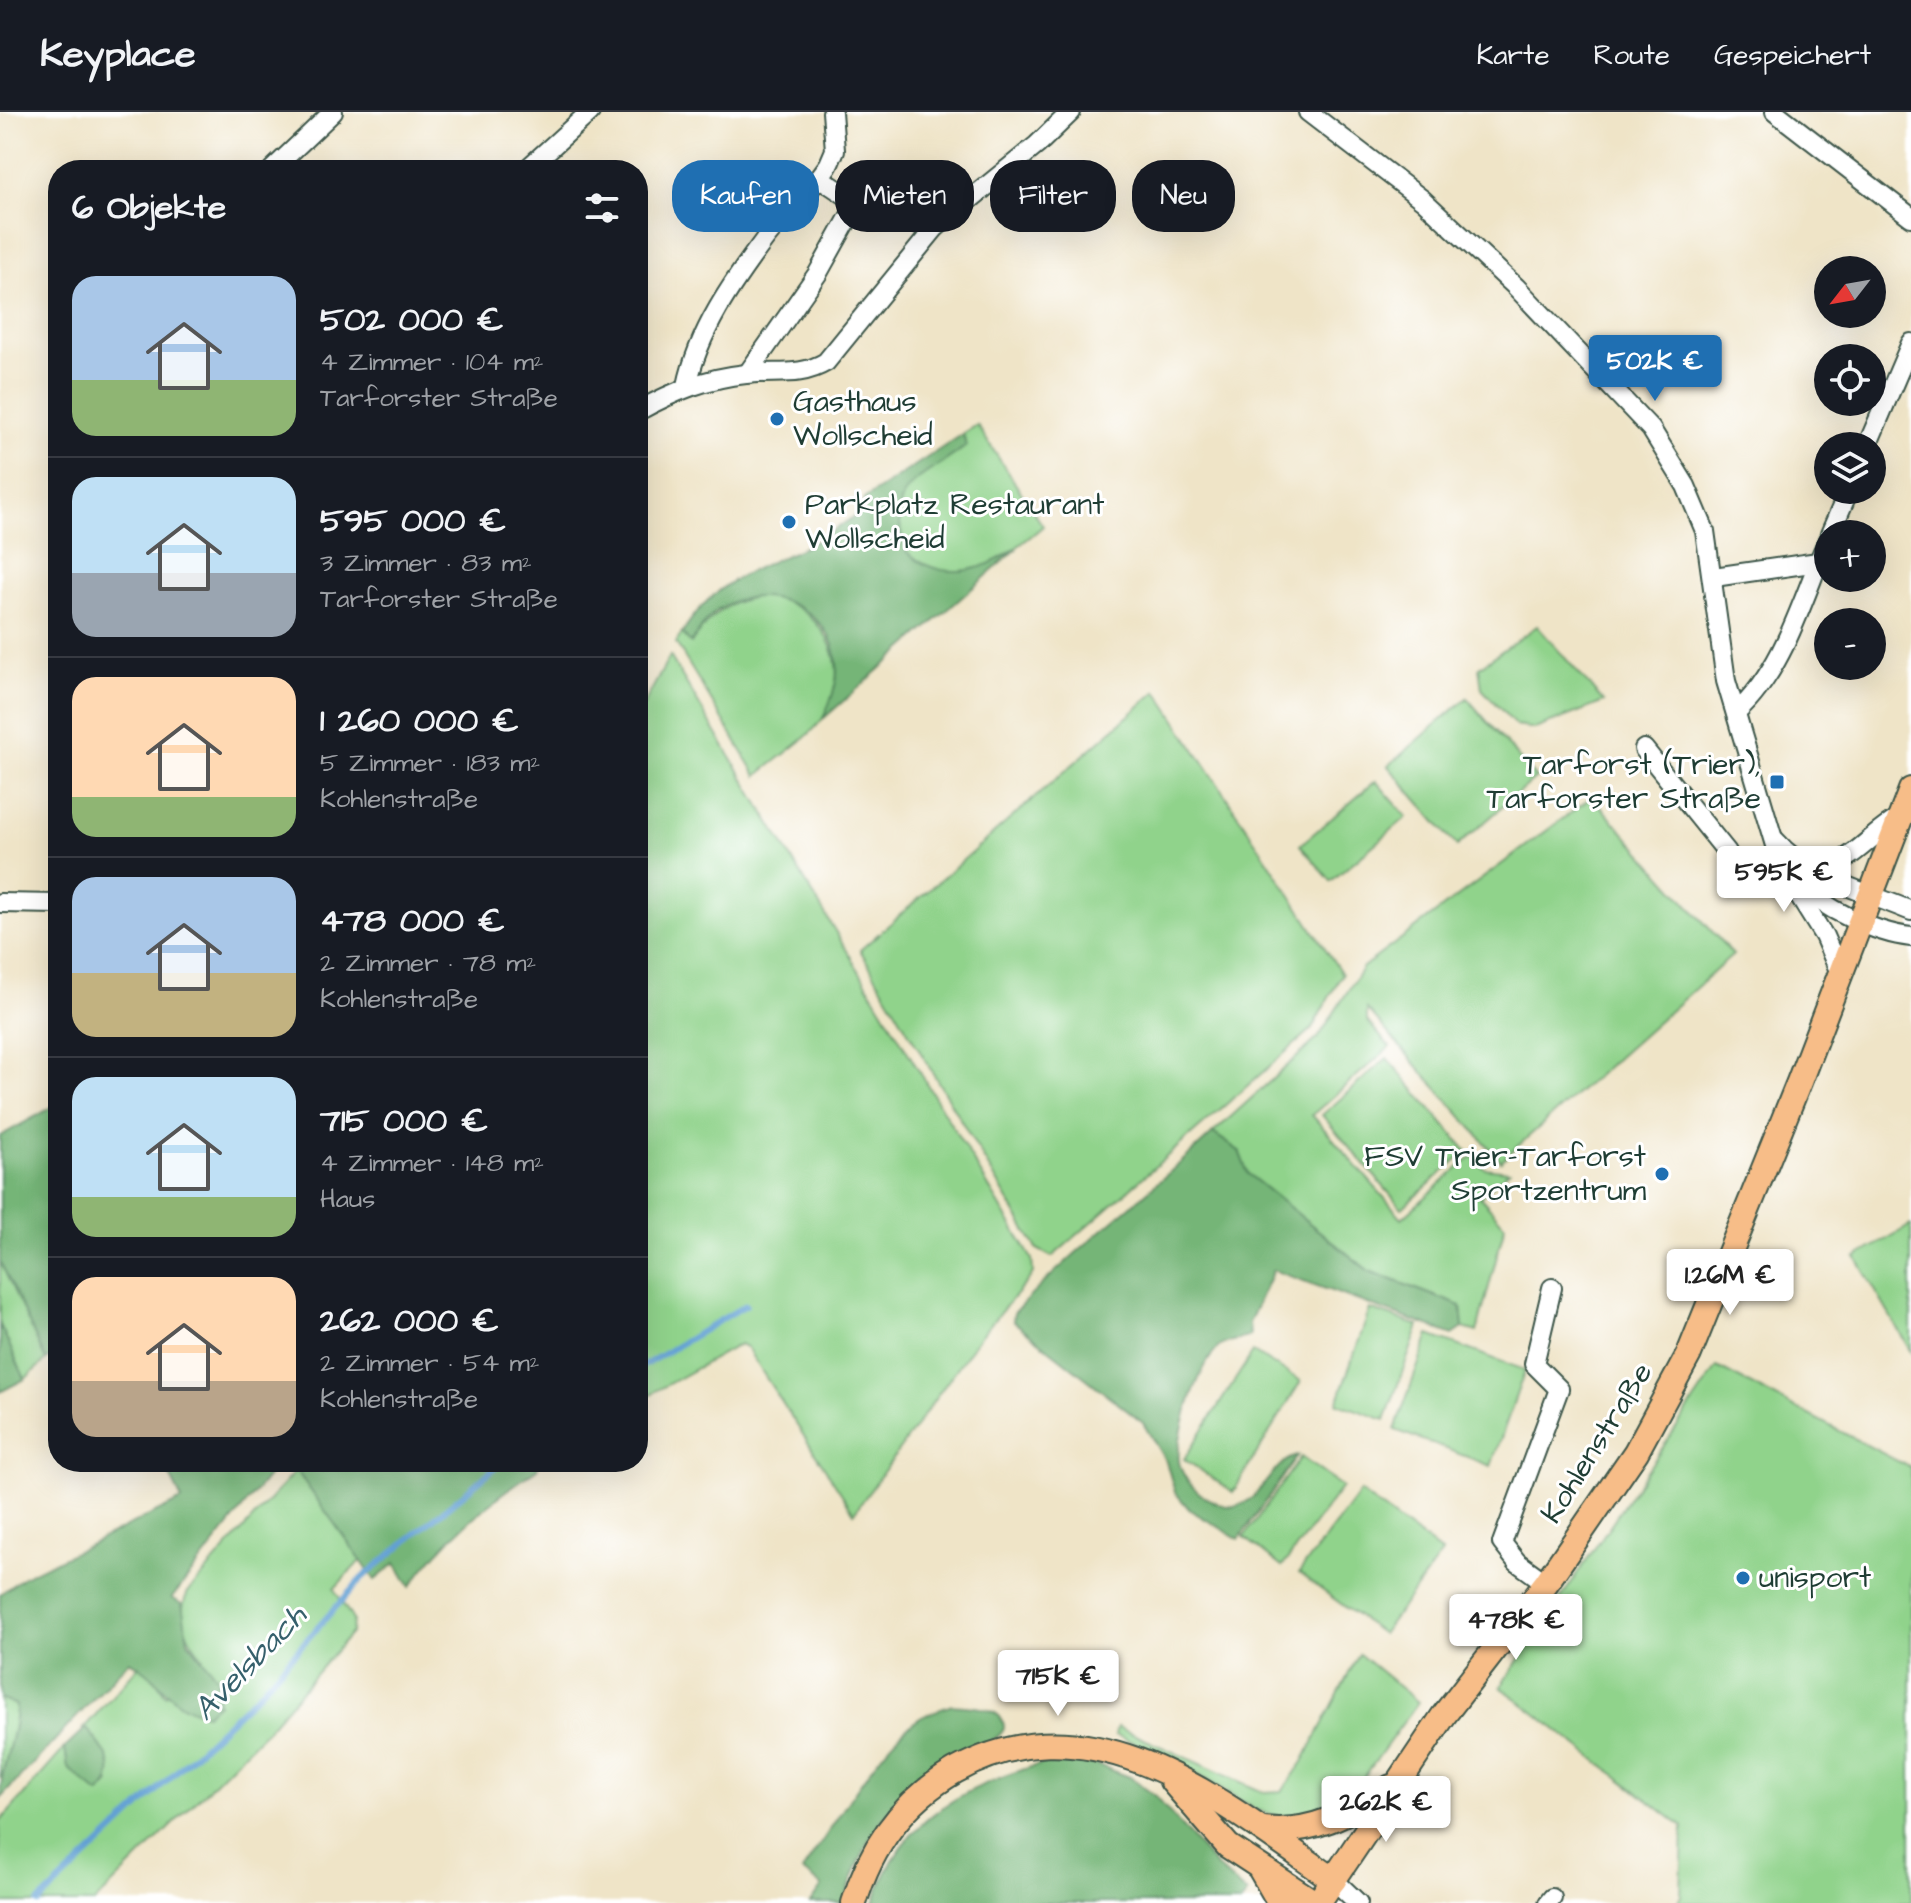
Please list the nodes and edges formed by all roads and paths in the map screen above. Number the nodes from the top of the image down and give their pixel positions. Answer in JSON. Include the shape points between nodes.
{"nodes":[{"id":1,"x":333,"y":112,"type":"edge"},
{"id":2,"x":590,"y":112,"type":"edge"},
{"id":3,"x":832,"y":112,"type":"edge"},
{"id":4,"x":1071,"y":112,"type":"edge"},
{"id":5,"x":1308,"y":112,"type":"edge"},
{"id":6,"x":1775,"y":112,"type":"edge"},
{"id":7,"x":283,"y":160,"type":"edge"},
{"id":8,"x":537,"y":160,"type":"edge"},
{"id":9,"x":820,"y":178,"type":"junction"},
{"id":10,"x":835,"y":188,"type":"edge"},
{"id":11,"x":974,"y":196,"type":"edge"},
{"id":12,"x":1911,"y":217,"type":"edge"},
{"id":13,"x":841,"y":232,"type":"edge"},
{"id":14,"x":932,"y":232,"type":"edge"},
{"id":15,"x":1911,"y":343,"type":"edge"},
{"id":16,"x":748,"y":373,"type":"junction"},
{"id":17,"x":678,"y":390,"type":"junction"},
{"id":18,"x":648,"y":406,"type":"edge"},
{"id":19,"x":1873,"y":432,"type":"edge"},
{"id":20,"x":1814,"y":563,"type":"edge"},
{"id":21,"x":1814,"y":571,"type":"edge"},
{"id":22,"x":1714,"y":577,"type":"junction"},
{"id":23,"x":1736,"y":713,"type":"junction"},
{"id":24,"x":1644,"y":749,"type":"dead end"},
{"id":25,"x":1911,"y":790,"type":"edge"},
{"id":26,"x":1901,"y":817,"type":"junction"},
{"id":27,"x":1773,"y":838,"type":"junction"},
{"id":28,"x":1727,"y":852,"type":"dead end"},
{"id":29,"x":1782,"y":869,"type":"junction"},
{"id":30,"x":1816,"y":870,"type":"junction"},
{"id":31,"x":1871,"y":897,"type":"junction"},
{"id":32,"x":0,"y":903,"type":"edge"},
{"id":33,"x":48,"y":904,"type":"edge"},
{"id":34,"x":1911,"y":911,"type":"edge"},
{"id":35,"x":1862,"y":921,"type":"junction"},
{"id":36,"x":1911,"y":937,"type":"edge"},
{"id":37,"x":1840,"y":973,"type":"junction"},
{"id":38,"x":1552,"y":1288,"type":"dead end"},
{"id":39,"x":1546,"y":1583,"type":"junction"},
{"id":40,"x":1165,"y":1774,"type":"junction"},
{"id":41,"x":1400,"y":1782,"type":"junction"},
{"id":42,"x":1263,"y":1829,"type":"junction"},
{"id":43,"x":1255,"y":1862,"type":"junction"},
{"id":44,"x":1334,"y":1880,"type":"junction"},
{"id":45,"x":854,"y":1903,"type":"edge"},
{"id":46,"x":1280,"y":1903,"type":"edge"},
{"id":47,"x":1316,"y":1903,"type":"edge"},
{"id":48,"x":1358,"y":1903,"type":"edge"}],
"edges":[{"from":1,"to":7,"type":"street"},
{"from":2,"to":8,"type":"street"},
{"from":3,"to":9,"type":"street","via":[[835,150]]},
{"from":4,"to":11,"type":"street"},
{"from":5,"to":22,"type":"street","via":[[1435,211],[1516,287],[1651,429],[1686,486],[1705,531]]},
{"from":6,"to":12,"type":"street"},
{"from":9,"to":10,"type":"street"},
{"from":9,"to":17,"type":"street","via":[[766,239],[719,308]]},
{"from":13,"to":16,"type":"street"},
{"from":14,"to":16,"type":"street","via":[[826,362],[802,372]]},
{"from":15,"to":19,"type":"street"},
{"from":16,"to":17,"type":"street"},
{"from":17,"to":18,"type":"street"},
{"from":20,"to":22,"type":"street"},
{"from":21,"to":23,"type":"street","via":[[1771,670],[1758,693]]},
{"from":22,"to":23,"type":"street","via":[[1726,681]]},
{"from":23,"to":27,"type":"street"},
{"from":24,"to":28,"type":"street"},
{"from":25,"to":26,"type":"main road","name":"Kohlenstraße"},
{"from":26,"to":30,"type":"street","via":[[1880,828],[1849,858]]},
{"from":26,"to":31,"type":"main road","name":"Kohlenstraße"},
{"from":27,"to":29,"type":"street"},
{"from":27,"to":30,"type":"street"},
{"from":29,"to":35,"type":"street","via":[[1814,898]]},
{"from":29,"to":37,"type":"street","via":[[1824,936]]},
{"from":30,"to":31,"type":"street"},
{"from":31,"to":34,"type":"street"},
{"from":31,"to":35,"type":"main road","name":"Kohlenstraße"},
{"from":32,"to":33,"type":"street"},
{"from":35,"to":36,"type":"street"},
{"from":35,"to":37,"type":"main road","name":"Kohlenstraße"},
{"from":37,"to":39,"type":"main road","name":"Kohlenstraße","via":[[1689,1354],[1636,1452]]},
{"from":38,"to":39,"type":"street","via":[[1534,1364],[1559,1389],[1502,1543]]},
{"from":39,"to":41,"type":"main road","name":"Kohlenstraße","via":[[1444,1715]]},
{"from":40,"to":42,"type":"main road","via":[[1204,1791]]},
{"from":40,"to":43,"type":"main road","via":[[1222,1840]]},
{"from":40,"to":45,"type":"main road","via":[[1109,1750],[1071,1743],[1032,1744],[976,1760],[937,1782],[895,1821],[875,1851]]},
{"from":41,"to":42,"type":"main road","via":[[1321,1824]]},
{"from":41,"to":44,"type":"main road","name":"Kohlenstraße"},
{"from":42,"to":44,"type":"main road"},
{"from":43,"to":46,"type":"main road"},
{"from":43,"to":47,"type":"main road"},
{"from":44,"to":47,"type":"main road","name":"Kohlenstraße"},
{"from":44,"to":48,"type":"street"}]}
